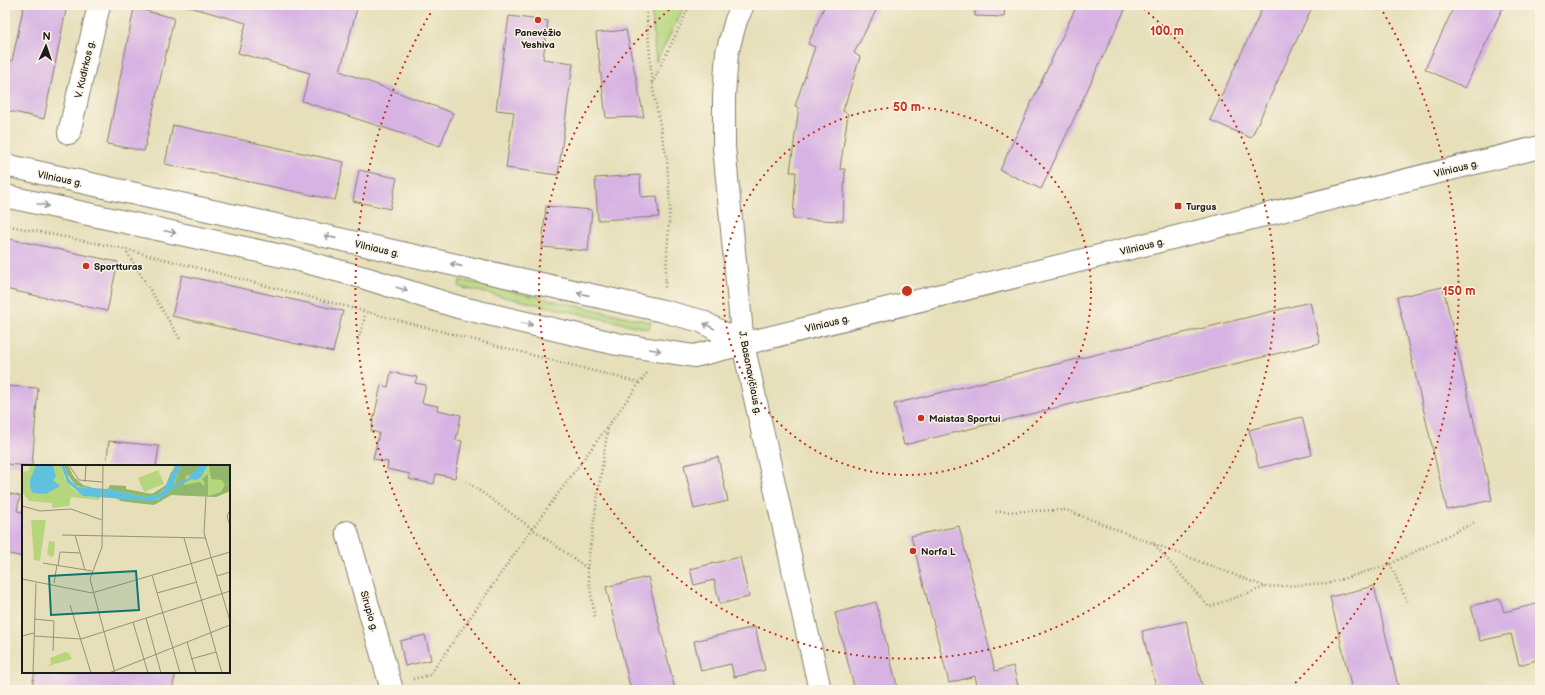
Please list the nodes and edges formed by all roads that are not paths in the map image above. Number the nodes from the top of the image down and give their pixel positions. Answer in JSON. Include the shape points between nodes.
{"nodes":[{"id":1,"x":99,"y":5,"type":"edge"},
{"id":2,"x":743,"y":5,"type":"edge"},
{"id":3,"x":69,"y":133,"type":"dead end"},
{"id":4,"x":1540,"y":147,"type":"edge"},
{"id":5,"x":5,"y":166,"type":"edge"},
{"id":6,"x":5,"y":196,"type":"edge"},
{"id":7,"x":743,"y":344,"type":"junction"},
{"id":8,"x":347,"y":532,"type":"dead end"},
{"id":9,"x":391,"y":687,"type":"edge"},
{"id":10,"x":820,"y":690,"type":"edge"}],
"edges":[{"from":1,"to":3,"type":"main road","name":"V. Kudirkos g."},
{"from":2,"to":7,"type":"main road","name":"J. Basanavičiaus g.","via":[[727,53],[724,103],[724,146]]},
{"from":4,"to":7,"type":"main road","name":"Vilniaus g."},
{"from":7,"to":5,"type":"main road","name":"Vilniaus g.","one_way":true,"via":[[702,321],[663,311]]},
{"from":6,"to":7,"type":"main road","name":"Vilniaus g.","one_way":true,"via":[[291,258],[472,310],[617,344],[694,356]]},
{"from":7,"to":10,"type":"main road","name":"J. Basanavičiaus g."},
{"from":8,"to":9,"type":"main road","name":"Sirupio g."}]}
